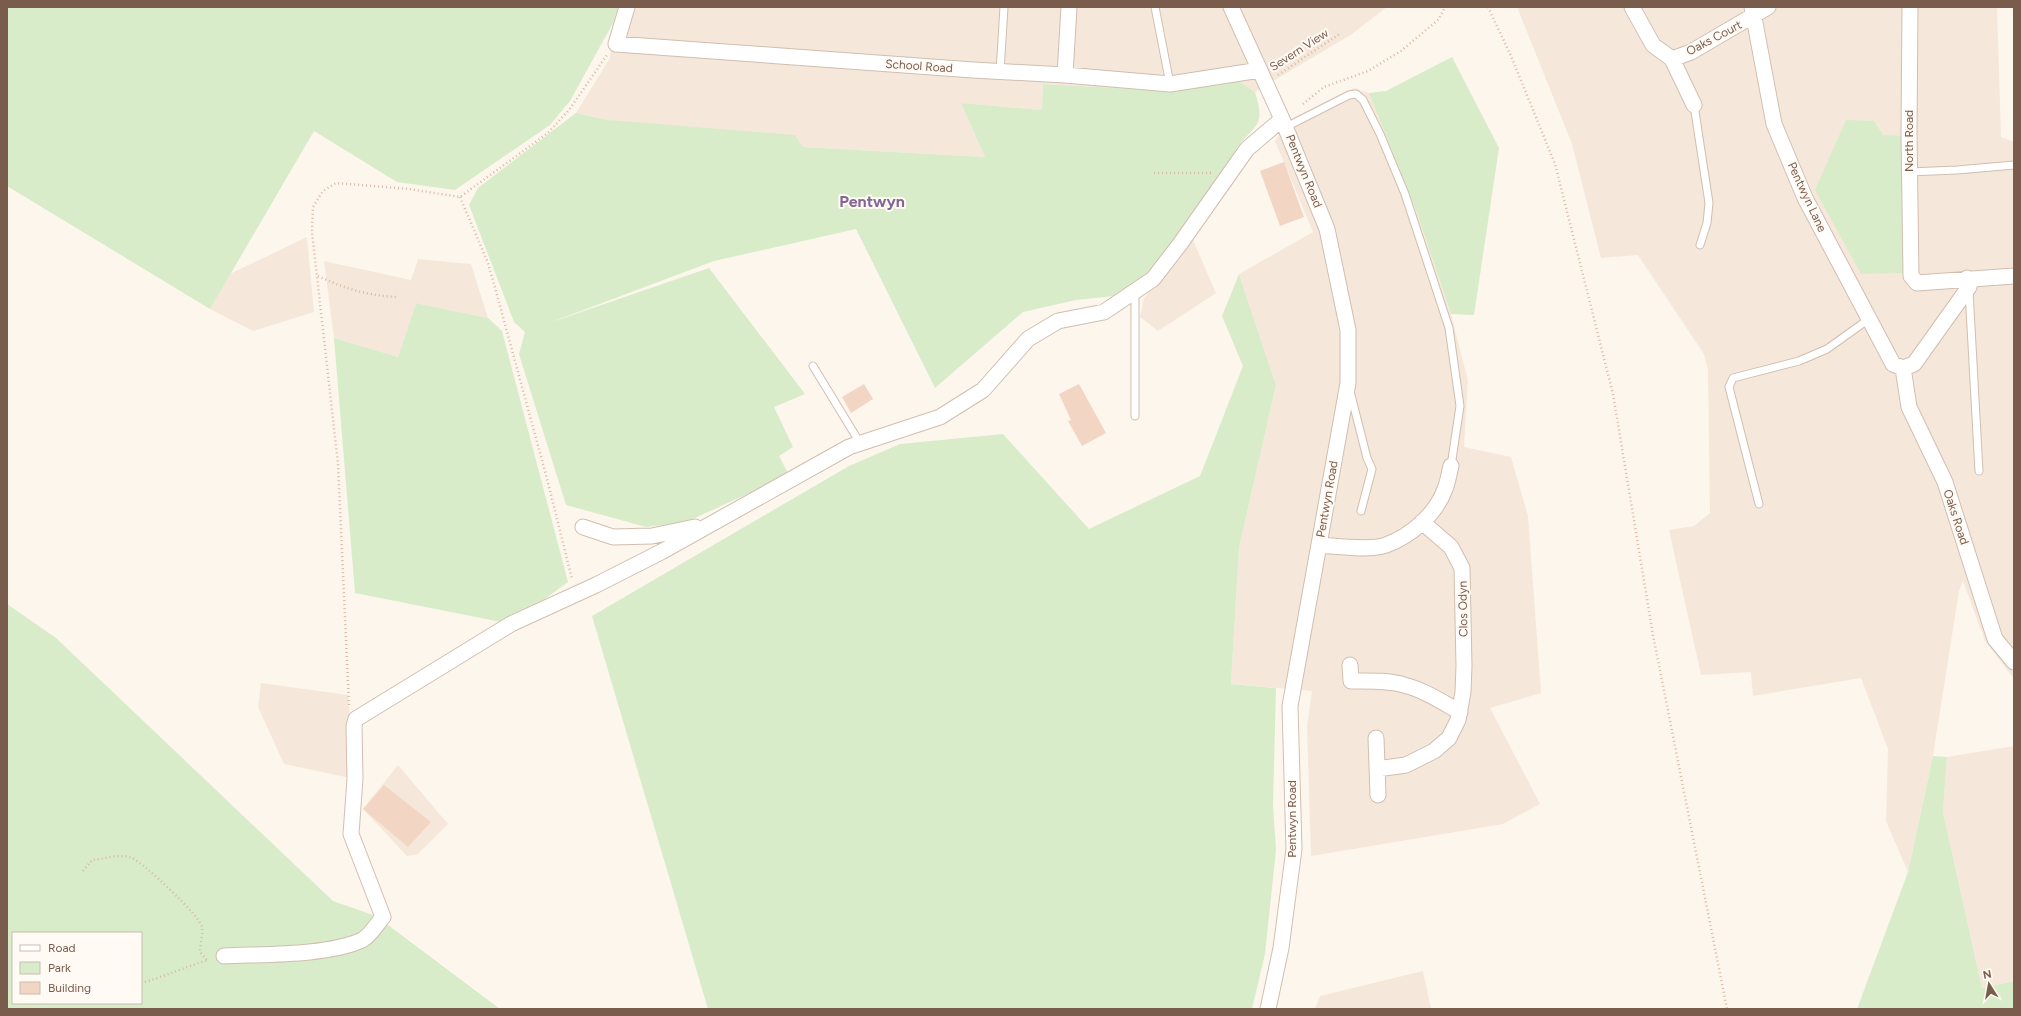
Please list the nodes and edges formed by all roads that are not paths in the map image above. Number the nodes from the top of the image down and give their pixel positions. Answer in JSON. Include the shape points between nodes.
{"nodes":[{"id":1,"x":627,"y":7,"type":"edge"},
{"id":2,"x":1004,"y":7,"type":"edge"},
{"id":3,"x":1069,"y":7,"type":"edge"},
{"id":4,"x":1155,"y":7,"type":"edge"},
{"id":5,"x":1632,"y":7,"type":"edge"},
{"id":6,"x":1768,"y":7,"type":"edge"},
{"id":7,"x":1910,"y":7,"type":"edge"},
{"id":8,"x":1234,"y":9,"type":"edge"},
{"id":9,"x":1754,"y":11,"type":"edge"},
{"id":10,"x":1672,"y":59,"type":"junction"},
{"id":11,"x":1000,"y":72,"type":"junction"},
{"id":12,"x":1065,"y":75,"type":"junction"},
{"id":13,"x":1263,"y":76,"type":"junction"},
{"id":14,"x":1170,"y":84,"type":"junction"},
{"id":15,"x":1694,"y":105,"type":"joint"},
{"id":16,"x":1284,"y":123,"type":"junction"},
{"id":17,"x":2014,"y":165,"type":"edge"},
{"id":18,"x":1909,"y":172,"type":"junction"},
{"id":19,"x":1700,"y":245,"type":"dead end"},
{"id":20,"x":2014,"y":276,"type":"edge"},
{"id":21,"x":1968,"y":282,"type":"junction"},
{"id":22,"x":1135,"y":291,"type":"junction"},
{"id":23,"x":1870,"y":318,"type":"junction"},
{"id":24,"x":813,"y":366,"type":"dead end"},
{"id":25,"x":1903,"y":368,"type":"junction"},
{"id":26,"x":1348,"y":382,"type":"junction"},
{"id":27,"x":1135,"y":416,"type":"dead end"},
{"id":28,"x":860,"y":443,"type":"junction"},
{"id":29,"x":1451,"y":466,"type":"joint"},
{"id":30,"x":1979,"y":471,"type":"dead end"},
{"id":31,"x":776,"y":489,"type":"junction"},
{"id":32,"x":1759,"y":504,"type":"dead end"},
{"id":33,"x":1361,"y":511,"type":"dead end"},
{"id":34,"x":1422,"y":522,"type":"junction"},
{"id":35,"x":583,"y":527,"type":"dead end"},
{"id":36,"x":1319,"y":545,"type":"junction"},
{"id":37,"x":2014,"y":662,"type":"edge"},
{"id":38,"x":1350,"y":665,"type":"dead end"},
{"id":39,"x":1460,"y":712,"type":"junction"},
{"id":40,"x":1376,"y":738,"type":"dead end"},
{"id":41,"x":1377,"y":769,"type":"junction"},
{"id":42,"x":1378,"y":795,"type":"dead end"},
{"id":43,"x":224,"y":956,"type":"road end"},
{"id":44,"x":1268,"y":1009,"type":"edge"}],
"edges":[{"from":1,"to":11,"type":"street","name":"School Road","via":[[616,44]]},
{"from":2,"to":11,"type":"lane"},
{"from":3,"to":12,"type":"street"},
{"from":4,"to":14,"type":"lane"},
{"from":5,"to":10,"type":"street","name":"Oaks Court","via":[[1653,45]]},
{"from":6,"to":9,"type":"street","name":"Oaks Court"},
{"from":7,"to":18,"type":"street","name":"North Road"},
{"from":8,"to":13,"type":"street","name":"Pentwyn Road"},
{"from":9,"to":10,"type":"street","name":"Oaks Court","via":[[1691,52]]},
{"from":9,"to":23,"type":"street","name":"Pentwyn Lane","via":[[1774,124],[1805,198]]},
{"from":10,"to":15,"type":"street","name":"Oaks Court"},
{"from":11,"to":12,"type":"street","name":"School Road"},
{"from":12,"to":14,"type":"street","name":"School Road"},
{"from":13,"to":14,"type":"street","name":"School Road"},
{"from":13,"to":16,"type":"street","name":"Pentwyn Road"},
{"from":15,"to":19,"type":"lane","via":[[1709,203],[1707,223]]},
{"from":16,"to":22,"type":"street","via":[[1247,149],[1153,279]]},
{"from":16,"to":26,"type":"street","name":"Pentwyn Road","via":[[1328,229],[1348,330]]},
{"from":16,"to":29,"type":"lane","via":[[1356,94],[1362,100],[1380,134],[1405,194],[1449,328],[1460,406]]},
{"from":17,"to":18,"type":"lane"},
{"from":18,"to":21,"type":"street","name":"North Road","via":[[1911,276],[1917,283]]},
{"from":20,"to":21,"type":"street"},
{"from":21,"to":25,"type":"street","via":[[1914,364]]},
{"from":21,"to":30,"type":"lane"},
{"from":22,"to":27,"type":"lane"},
{"from":22,"to":28,"type":"street","via":[[1104,312],[1058,321],[1028,339],[983,390],[940,417]]},
{"from":23,"to":25,"type":"street","name":"Pentwyn Lane","via":[[1893,364]]},
{"from":23,"to":32,"type":"lane","via":[[1827,349],[1799,361],[1733,378],[1729,387]]},
{"from":24,"to":28,"type":"lane"},
{"from":25,"to":37,"type":"street","name":"Oaks Road","via":[[1909,407],[1945,482],[1995,639]]},
{"from":26,"to":33,"type":"lane","via":[[1372,469]]},
{"from":26,"to":36,"type":"street","name":"Pentwyn Road"},
{"from":28,"to":31,"type":"street"},
{"from":29,"to":34,"type":"street","via":[[1445,490],[1432,512]]},
{"from":31,"to":35,"type":"street","via":[[765,488],[693,528],[652,536],[613,537]]},
{"from":31,"to":43,"type":"street","via":[[596,586],[511,624],[356,719],[352,834],[383,917],[363,939],[334,948],[297,953]]},
{"from":34,"to":36,"type":"street","via":[[1413,531],[1386,546],[1352,548]]},
{"from":34,"to":39,"type":"street","name":"Clos Odyn","via":[[1451,547],[1462,568],[1464,666]]},
{"from":36,"to":44,"type":"street","name":"Pentwyn Road","via":[[1290,706],[1294,849],[1280,948]]},
{"from":38,"to":39,"type":"street","via":[[1351,681],[1403,685],[1423,692]]},
{"from":39,"to":41,"type":"street","name":"Clos Odyn","via":[[1449,738],[1434,751],[1406,765]]},
{"from":40,"to":41,"type":"street"},
{"from":41,"to":42,"type":"street"}]}
